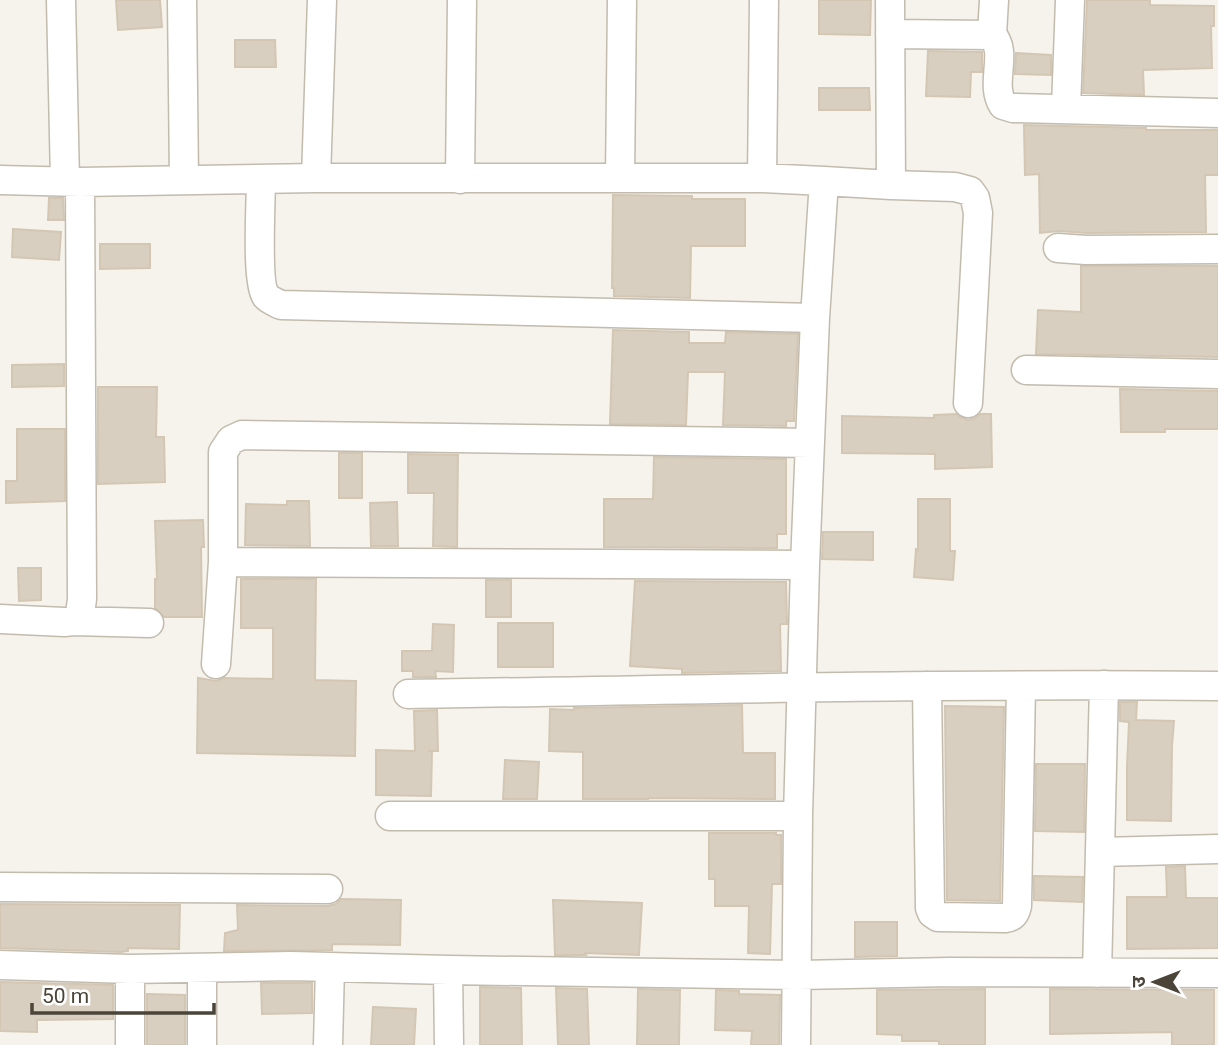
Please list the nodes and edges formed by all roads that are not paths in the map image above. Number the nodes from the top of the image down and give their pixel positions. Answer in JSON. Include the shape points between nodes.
{"nodes":[{"id":1,"x":61,"y":0,"type":"edge"},
{"id":2,"x":182,"y":0,"type":"edge"},
{"id":3,"x":322,"y":0,"type":"edge"},
{"id":4,"x":462,"y":0,"type":"edge"},
{"id":5,"x":622,"y":0,"type":"edge"},
{"id":6,"x":764,"y":0,"type":"edge"},
{"id":7,"x":890,"y":0,"type":"edge"},
{"id":8,"x":994,"y":0,"type":"edge"},
{"id":9,"x":1070,"y":0,"type":"edge"},
{"id":10,"x":890,"y":34,"type":"junction"},
{"id":11,"x":992,"y":35,"type":"junction"},
{"id":12,"x":1066,"y":108,"type":"junction"},
{"id":13,"x":1218,"y":113,"type":"edge"},
{"id":14,"x":316,"y":178,"type":"junction"},
{"id":15,"x":620,"y":178,"type":"junction"},
{"id":16,"x":762,"y":178,"type":"junction"},
{"id":17,"x":261,"y":179,"type":"junction"},
{"id":18,"x":460,"y":179,"type":"junction"},
{"id":19,"x":0,"y":180,"type":"edge"},
{"id":20,"x":184,"y":180,"type":"junction"},
{"id":21,"x":73,"y":181,"type":"junction"},
{"id":22,"x":824,"y":181,"type":"junction"},
{"id":23,"x":891,"y":185,"type":"junction"},
{"id":24,"x":1058,"y":248,"type":"dead end"},
{"id":25,"x":1218,"y":249,"type":"edge"},
{"id":26,"x":815,"y":317,"type":"junction"},
{"id":27,"x":1026,"y":370,"type":"dead end"},
{"id":28,"x":1218,"y":374,"type":"edge"},
{"id":29,"x":968,"y":403,"type":"dead end"},
{"id":30,"x":810,"y":443,"type":"junction"},
{"id":31,"x":223,"y":562,"type":"junction"},
{"id":32,"x":805,"y":565,"type":"junction"},
{"id":33,"x":0,"y":619,"type":"edge"},
{"id":34,"x":74,"y":621,"type":"junction"},
{"id":35,"x":149,"y":623,"type":"dead end"},
{"id":36,"x":216,"y":664,"type":"dead end"},
{"id":37,"x":1104,"y":685,"type":"junction"},
{"id":38,"x":802,"y":687,"type":"junction"},
{"id":39,"x":1218,"y":687,"type":"edge"},
{"id":40,"x":408,"y":694,"type":"dead end"},
{"id":41,"x":927,"y":694,"type":"junction"},
{"id":42,"x":1021,"y":694,"type":"junction"},
{"id":43,"x":390,"y":816,"type":"dead end"},
{"id":44,"x":798,"y":816,"type":"junction"},
{"id":45,"x":1218,"y":849,"type":"edge"},
{"id":46,"x":1100,"y":852,"type":"junction"},
{"id":47,"x":0,"y":887,"type":"edge"},
{"id":48,"x":328,"y":889,"type":"dead end"},
{"id":49,"x":0,"y":965,"type":"edge"},
{"id":50,"x":330,"y":967,"type":"junction"},
{"id":51,"x":202,"y":968,"type":"junction"},
{"id":52,"x":130,"y":969,"type":"junction"},
{"id":53,"x":448,"y":970,"type":"junction"},
{"id":54,"x":1097,"y":973,"type":"junction"},
{"id":55,"x":1218,"y":973,"type":"edge"},
{"id":56,"x":798,"y":975,"type":"junction"},
{"id":57,"x":130,"y":1045,"type":"edge"},
{"id":58,"x":202,"y":1045,"type":"edge"},
{"id":59,"x":328,"y":1045,"type":"edge"},
{"id":60,"x":449,"y":1045,"type":"edge"},
{"id":61,"x":796,"y":1045,"type":"edge"}],
"edges":[{"from":1,"to":21,"type":"street"},
{"from":2,"to":20,"type":"street"},
{"from":3,"to":14,"type":"street"},
{"from":4,"to":18,"type":"street"},
{"from":5,"to":15,"type":"street"},
{"from":6,"to":16,"type":"street"},
{"from":7,"to":10,"type":"street"},
{"from":8,"to":11,"type":"street"},
{"from":9,"to":12,"type":"street"},
{"from":10,"to":11,"type":"street"},
{"from":10,"to":23,"type":"street"},
{"from":11,"to":12,"type":"street","via":[[998,40],[997,89],[1003,106]]},
{"from":12,"to":13,"type":"street"},
{"from":14,"to":17,"type":"street"},
{"from":14,"to":18,"type":"street"},
{"from":15,"to":16,"type":"street"},
{"from":15,"to":18,"type":"street"},
{"from":16,"to":22,"type":"street"},
{"from":17,"to":20,"type":"street"},
{"from":17,"to":26,"type":"street","via":[[262,287],[267,297],[281,305]]},
{"from":19,"to":21,"type":"street"},
{"from":20,"to":21,"type":"street"},
{"from":21,"to":34,"type":"street","via":[[82,599]]},
{"from":22,"to":23,"type":"street"},
{"from":22,"to":26,"type":"street"},
{"from":23,"to":29,"type":"street","via":[[955,187],[970,191],[975,198],[978,213]]},
{"from":24,"to":25,"type":"street"},
{"from":26,"to":30,"type":"street"},
{"from":27,"to":28,"type":"street"},
{"from":30,"to":31,"type":"street","via":[[242,435],[231,440],[223,452]]},
{"from":30,"to":32,"type":"street"},
{"from":31,"to":32,"type":"street"},
{"from":31,"to":36,"type":"street"},
{"from":32,"to":38,"type":"street"},
{"from":33,"to":34,"type":"street"},
{"from":34,"to":35,"type":"street"},
{"from":37,"to":39,"type":"street"},
{"from":37,"to":42,"type":"street"},
{"from":37,"to":46,"type":"street"},
{"from":38,"to":40,"type":"street"},
{"from":38,"to":41,"type":"street"},
{"from":38,"to":44,"type":"street"},
{"from":41,"to":42,"type":"street"},
{"from":41,"to":42,"type":"street","via":[[930,908],[938,917],[1005,918],[1012,917],[1017,906]]},
{"from":43,"to":44,"type":"street"},
{"from":44,"to":56,"type":"street"},
{"from":45,"to":46,"type":"street"},
{"from":46,"to":54,"type":"street"},
{"from":47,"to":48,"type":"street"},
{"from":49,"to":52,"type":"street"},
{"from":50,"to":51,"type":"street"},
{"from":50,"to":53,"type":"street"},
{"from":50,"to":59,"type":"street"},
{"from":51,"to":52,"type":"street"},
{"from":51,"to":58,"type":"street"},
{"from":52,"to":57,"type":"street"},
{"from":53,"to":56,"type":"street"},
{"from":53,"to":60,"type":"street"},
{"from":54,"to":55,"type":"street"},
{"from":54,"to":56,"type":"street"},
{"from":56,"to":61,"type":"street"}]}
